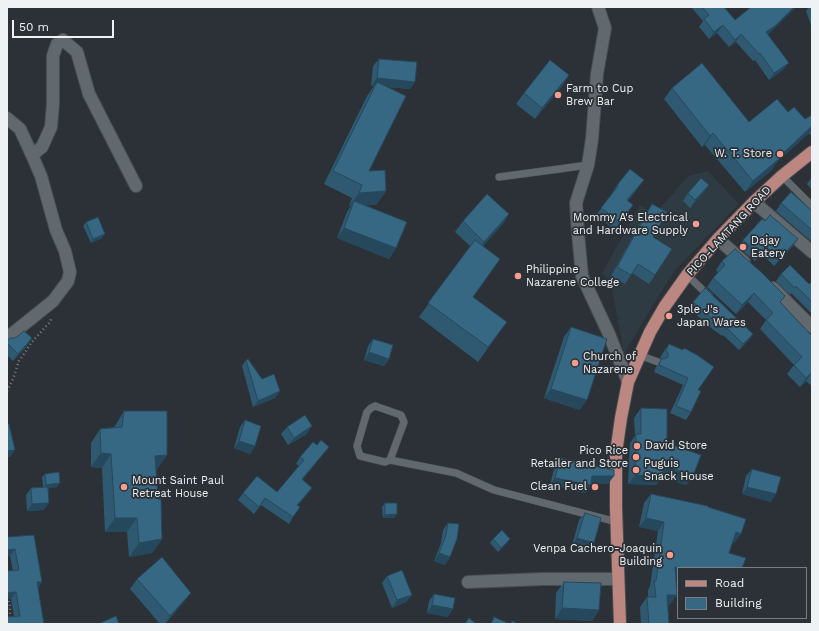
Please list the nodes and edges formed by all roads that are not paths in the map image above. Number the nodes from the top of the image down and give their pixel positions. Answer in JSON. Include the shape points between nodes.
{"nodes":[{"id":1,"x":598,"y":7,"type":"edge"},
{"id":2,"x":7,"y":118,"type":"edge"},
{"id":3,"x":812,"y":152,"type":"edge"},
{"id":4,"x":32,"y":155,"type":"junction"},
{"id":5,"x":588,"y":165,"type":"junction"},
{"id":6,"x":782,"y":176,"type":"junction"},
{"id":7,"x":499,"y":177,"type":"dead end"},
{"id":8,"x":136,"y":186,"type":"dead end"},
{"id":9,"x":754,"y":202,"type":"junction"},
{"id":10,"x":812,"y":206,"type":"edge"},
{"id":11,"x":718,"y":239,"type":"junction"},
{"id":12,"x":812,"y":252,"type":"edge"},
{"id":13,"x":754,"y":271,"type":"edge"},
{"id":14,"x":687,"y":275,"type":"junction"},
{"id":15,"x":765,"y":281,"type":"edge"},
{"id":16,"x":712,"y":299,"type":"edge"},
{"id":17,"x":812,"y":327,"type":"edge"},
{"id":18,"x":7,"y":338,"type":"edge"},
{"id":19,"x":639,"y":355,"type":"junction"},
{"id":20,"x":658,"y":362,"type":"edge"},
{"id":21,"x":628,"y":382,"type":"junction"},
{"id":22,"x":390,"y":460,"type":"junction"},
{"id":23,"x":617,"y":522,"type":"junction"},
{"id":24,"x":618,"y":579,"type":"junction"},
{"id":25,"x":468,"y":582,"type":"dead end"},
{"id":26,"x":620,"y":624,"type":"edge"}],
"edges":[{"from":1,"to":5,"type":"street","via":[[605,28]]},
{"from":2,"to":4,"type":"street","via":[[20,129]]},
{"from":3,"to":6,"type":"main road","name":"PICO-LAMTANG ROAD"},
{"from":4,"to":8,"type":"street","via":[[42,147],[51,127],[53,56],[57,44],[63,40],[77,52],[89,94]]},
{"from":4,"to":18,"type":"street","via":[[41,176],[70,272],[68,282],[54,301]]},
{"from":5,"to":7,"type":"lane"},
{"from":5,"to":21,"type":"street","via":[[576,203],[582,276]]},
{"from":6,"to":9,"type":"main road","name":"PICO-LAMTANG ROAD"},
{"from":6,"to":10,"type":"lane"},
{"from":9,"to":11,"type":"main road","name":"PICO-LAMTANG ROAD"},
{"from":9,"to":12,"type":"street"},
{"from":11,"to":13,"type":"street"},
{"from":11,"to":14,"type":"main road","name":"PICO-LAMTANG ROAD"},
{"from":14,"to":16,"type":"lane"},
{"from":14,"to":19,"type":"main road","name":"PICO-LAMTANG ROAD","via":[[654,325]]},
{"from":15,"to":17,"type":"street"},
{"from":19,"to":20,"type":"lane"},
{"from":19,"to":21,"type":"main road","name":"PICO-LAMTANG ROAD"},
{"from":21,"to":23,"type":"main road","name":"PICO-LAMTANG ROAD","via":[[616,453]]},
{"from":22,"to":22,"type":"lane","via":[[385,462],[366,458],[360,456],[358,451],[357,446],[367,412],[375,406],[400,415],[404,422]]},
{"from":22,"to":23,"type":"lane","via":[[456,473],[494,490]]},
{"from":23,"to":24,"type":"main road","name":"PICO-LAMTANG ROAD"},
{"from":24,"to":25,"type":"street"},
{"from":24,"to":26,"type":"main road","name":"PICO-LAMTANG ROAD"}]}
